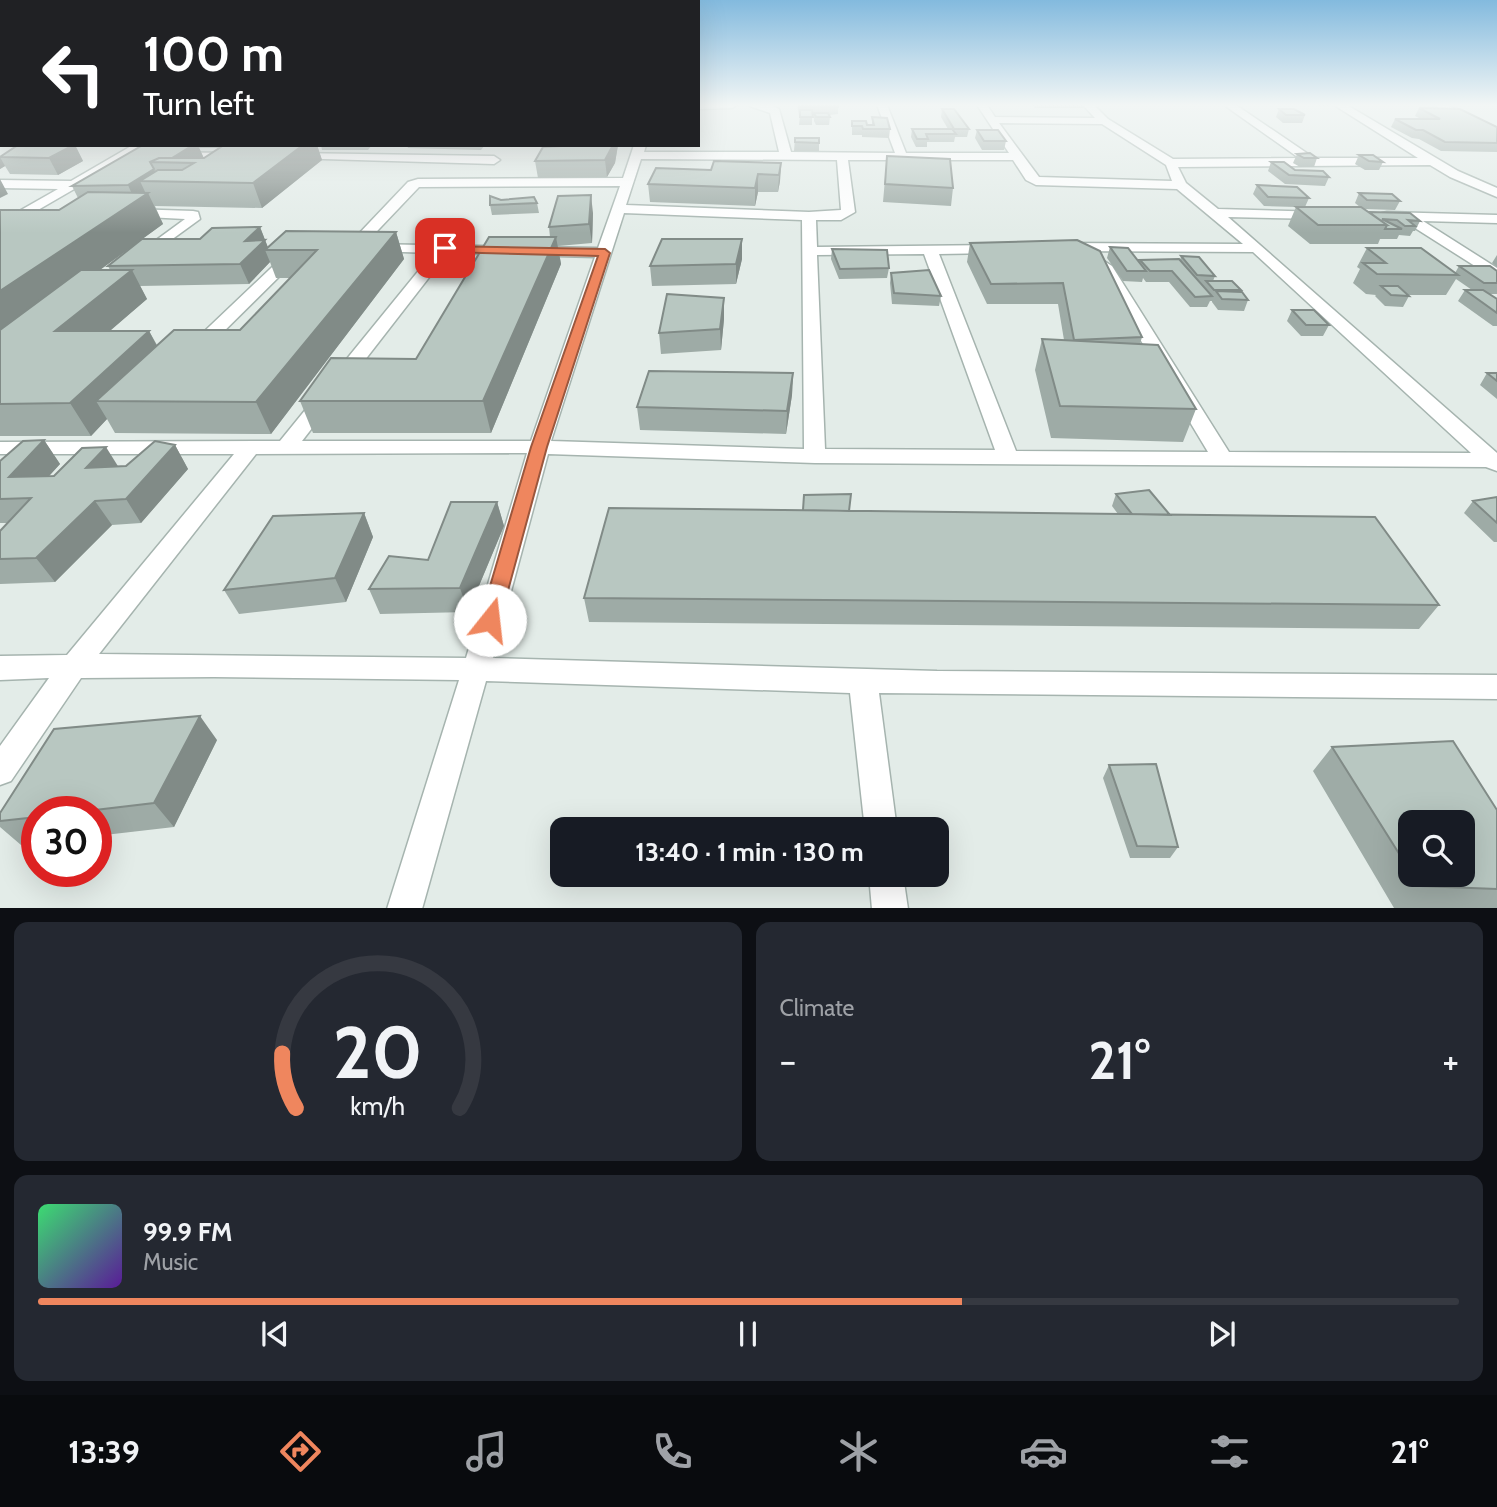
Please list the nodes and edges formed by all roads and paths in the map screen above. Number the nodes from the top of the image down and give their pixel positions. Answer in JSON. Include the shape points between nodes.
{"nodes":[{"id":1,"x":137,"y":147,"type":"edge"},
{"id":2,"x":394,"y":147,"type":"edge"},
{"id":3,"x":784,"y":147,"type":"edge"},
{"id":4,"x":898,"y":147,"type":"edge"},
{"id":5,"x":1011,"y":147,"type":"edge"},
{"id":6,"x":1146,"y":147,"type":"edge"},
{"id":7,"x":1291,"y":147,"type":"edge"},
{"id":8,"x":1409,"y":147,"type":"edge"},
{"id":9,"x":639,"y":150,"type":"edge"},
{"id":10,"x":282,"y":151,"type":"edge"},
{"id":11,"x":124,"y":155,"type":"junction"},
{"id":12,"x":248,"y":156,"type":"edge"},
{"id":13,"x":786,"y":156,"type":"junction"},
{"id":14,"x":842,"y":156,"type":"junction"},
{"id":15,"x":902,"y":157,"type":"junction"},
{"id":16,"x":1018,"y":157,"type":"junction"},
{"id":17,"x":384,"y":158,"type":"junction"},
{"id":18,"x":1309,"y":160,"type":"junction"},
{"id":19,"x":1431,"y":161,"type":"junction"},
{"id":20,"x":1171,"y":163,"type":"junction"},
{"id":21,"x":481,"y":182,"type":"junction"},
{"id":22,"x":628,"y":182,"type":"junction"},
{"id":23,"x":0,"y":184,"type":"edge"},
{"id":24,"x":74,"y":185,"type":"junction"},
{"id":25,"x":1180,"y":185,"type":"junction"},
{"id":26,"x":1483,"y":187,"type":"junction"},
{"id":27,"x":1497,"y":187,"type":"edge"},
{"id":28,"x":1497,"y":193,"type":"edge"},
{"id":29,"x":620,"y":209,"type":"junction"},
{"id":30,"x":29,"y":212,"type":"junction"},
{"id":31,"x":55,"y":212,"type":"edge"},
{"id":32,"x":120,"y":213,"type":"edge"},
{"id":33,"x":1217,"y":214,"type":"junction"},
{"id":34,"x":809,"y":216,"type":"junction"},
{"id":35,"x":1339,"y":216,"type":"edge"},
{"id":36,"x":1367,"y":216,"type":"edge"},
{"id":37,"x":1407,"y":217,"type":"junction"},
{"id":38,"x":1497,"y":219,"type":"edge"},
{"id":39,"x":0,"y":228,"type":"edge"},
{"id":40,"x":164,"y":241,"type":"junction"},
{"id":41,"x":192,"y":242,"type":"edge"},
{"id":42,"x":275,"y":244,"type":"edge"},
{"id":43,"x":1092,"y":246,"type":"junction"},
{"id":44,"x":445,"y":248,"type":"junction"},
{"id":45,"x":1039,"y":248,"type":"edge"},
{"id":46,"x":1257,"y":248,"type":"junction"},
{"id":47,"x":1012,"y":249,"type":"edge"},
{"id":48,"x":808,"y":251,"type":"junction"},
{"id":49,"x":932,"y":252,"type":"junction"},
{"id":50,"x":605,"y":253,"type":"junction"},
{"id":51,"x":131,"y":266,"type":"edge"},
{"id":52,"x":1497,"y":275,"type":"edge"},
{"id":53,"x":183,"y":361,"type":"edge"},
{"id":54,"x":113,"y":429,"type":"edge"},
{"id":55,"x":250,"y":447,"type":"junction"},
{"id":56,"x":286,"y":447,"type":"junction"},
{"id":57,"x":539,"y":447,"type":"junction"},
{"id":58,"x":0,"y":448,"type":"edge"},
{"id":59,"x":93,"y":448,"type":"junction"},
{"id":60,"x":815,"y":456,"type":"junction"},
{"id":61,"x":1009,"y":457,"type":"junction"},
{"id":62,"x":1223,"y":459,"type":"junction"},
{"id":63,"x":1495,"y":462,"type":"edge"},
{"id":64,"x":74,"y":666,"type":"junction"},
{"id":65,"x":0,"y":668,"type":"edge"},
{"id":66,"x":477,"y":669,"type":"junction"},
{"id":67,"x":863,"y":681,"type":"junction"},
{"id":68,"x":1497,"y":687,"type":"edge"},
{"id":69,"x":0,"y":771,"type":"edge"},
{"id":70,"x":879,"y":817,"type":"edge"},
{"id":71,"x":887,"y":887,"type":"edge"},
{"id":72,"x":404,"y":908,"type":"edge"},
{"id":73,"x":890,"y":908,"type":"edge"}],
"edges":[{"from":1,"to":11,"type":"street"},
{"from":2,"to":17,"type":"street"},
{"from":3,"to":13,"type":"street"},
{"from":4,"to":15,"type":"street"},
{"from":5,"to":16,"type":"street"},
{"from":6,"to":20,"type":"street"},
{"from":7,"to":18,"type":"street"},
{"from":8,"to":19,"type":"street"},
{"from":9,"to":13,"type":"street"},
{"from":9,"to":22,"type":"street"},
{"from":10,"to":17,"type":"street"},
{"from":11,"to":12,"type":"street"},
{"from":11,"to":24,"type":"street"},
{"from":13,"to":14,"type":"street"},
{"from":14,"to":15,"type":"street"},
{"from":14,"to":34,"type":"street","via":[[848,212]]},
{"from":15,"to":16,"type":"street"},
{"from":16,"to":25,"type":"street","via":[[1030,177],[1044,183]]},
{"from":17,"to":21,"type":"street","via":[[496,156]]},
{"from":18,"to":19,"type":"street"},
{"from":18,"to":20,"type":"street"},
{"from":19,"to":26,"type":"street"},
{"from":20,"to":25,"type":"street"},
{"from":21,"to":22,"type":"street"},
{"from":21,"to":44,"type":"street","via":[[412,185],[348,246]]},
{"from":22,"to":29,"type":"street"},
{"from":23,"to":24,"type":"street"},
{"from":24,"to":30,"type":"street"},
{"from":25,"to":33,"type":"street"},
{"from":26,"to":27,"type":"street"},
{"from":26,"to":28,"type":"street"},
{"from":29,"to":34,"type":"street"},
{"from":29,"to":50,"type":"street"},
{"from":30,"to":31,"type":"street"},
{"from":30,"to":39,"type":"street"},
{"from":32,"to":40,"type":"street","via":[[193,215]]},
{"from":33,"to":35,"type":"street"},
{"from":33,"to":46,"type":"street"},
{"from":34,"to":48,"type":"street"},
{"from":36,"to":37,"type":"street"},
{"from":37,"to":38,"type":"street"},
{"from":37,"to":52,"type":"street"},
{"from":40,"to":41,"type":"street"},
{"from":40,"to":51,"type":"street"},
{"from":42,"to":53,"type":"street","via":[[303,245]]},
{"from":43,"to":45,"type":"street"},
{"from":43,"to":46,"type":"street"},
{"from":43,"to":62,"type":"street"},
{"from":44,"to":50,"type":"street"},
{"from":44,"to":56,"type":"street"},
{"from":46,"to":63,"type":"street"},
{"from":47,"to":49,"type":"street"},
{"from":48,"to":49,"type":"street"},
{"from":48,"to":60,"type":"street"},
{"from":49,"to":61,"type":"street"},
{"from":50,"to":57,"type":"street"},
{"from":54,"to":59,"type":"street"},
{"from":55,"to":56,"type":"street"},
{"from":55,"to":59,"type":"street"},
{"from":55,"to":64,"type":"street"},
{"from":56,"to":57,"type":"street"},
{"from":57,"to":60,"type":"street"},
{"from":57,"to":66,"type":"street"},
{"from":58,"to":59,"type":"street"},
{"from":60,"to":61,"type":"street"},
{"from":61,"to":62,"type":"street"},
{"from":62,"to":63,"type":"street"},
{"from":64,"to":65,"type":"street"},
{"from":64,"to":66,"type":"street"},
{"from":64,"to":69,"type":"street"},
{"from":66,"to":67,"type":"street"},
{"from":66,"to":72,"type":"street"},
{"from":67,"to":68,"type":"street"},
{"from":67,"to":70,"type":"street"},
{"from":71,"to":73,"type":"street"}]}
